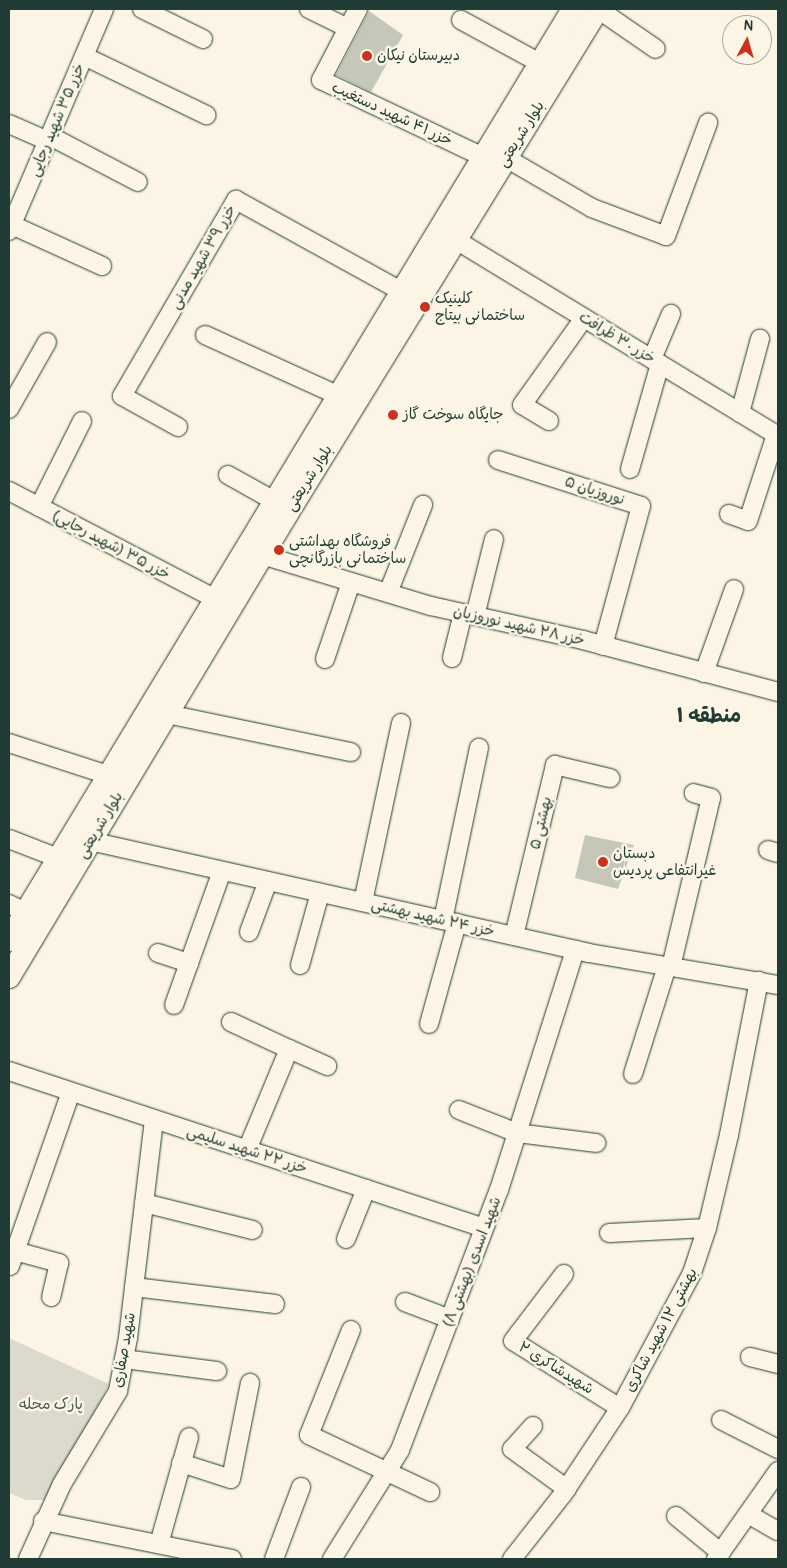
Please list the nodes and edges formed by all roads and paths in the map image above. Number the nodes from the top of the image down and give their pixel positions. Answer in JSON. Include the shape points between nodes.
{"nodes":[{"id":1,"x":104,"y":9,"type":"edge"},
{"id":2,"x":142,"y":9,"type":"edge"},
{"id":3,"x":309,"y":9,"type":"edge"},
{"id":4,"x":358,"y":9,"type":"edge"},
{"id":5,"x":573,"y":9,"type":"edge"},
{"id":6,"x":598,"y":9,"type":"edge"},
{"id":7,"x":461,"y":20,"type":"dead end"},
{"id":8,"x":348,"y":28,"type":"junction"},
{"id":9,"x":203,"y":39,"type":"dead end"},
{"id":10,"x":656,"y":49,"type":"dead end"},
{"id":11,"x":84,"y":56,"type":"junction"},
{"id":12,"x":540,"y":63,"type":"junction"},
{"id":13,"x":530,"y":100,"type":"junction"},
{"id":14,"x":206,"y":115,"type":"dead end"},
{"id":15,"x":708,"y":123,"type":"dead end"},
{"id":16,"x":9,"y":124,"type":"edge"},
{"id":17,"x":49,"y":138,"type":"junction"},
{"id":18,"x":483,"y":157,"type":"junction"},
{"id":19,"x":506,"y":158,"type":"junction"},
{"id":20,"x":138,"y":182,"type":"dead end"},
{"id":21,"x":11,"y":228,"type":"edge"},
{"id":22,"x":456,"y":240,"type":"junction"},
{"id":23,"x":102,"y":266,"type":"dead end"},
{"id":24,"x":401,"y":291,"type":"junction"},
{"id":25,"x":672,"y":314,"type":"dead end"},
{"id":26,"x":584,"y":318,"type":"junction"},
{"id":27,"x":205,"y":335,"type":"dead end"},
{"id":28,"x":760,"y":339,"type":"dead end"},
{"id":29,"x":47,"y":342,"type":"dead end"},
{"id":30,"x":656,"y":362,"type":"junction"},
{"id":31,"x":338,"y":395,"type":"junction"},
{"id":32,"x":9,"y":409,"type":"edge"},
{"id":33,"x":740,"y":413,"type":"junction"},
{"id":34,"x":82,"y":421,"type":"dead end"},
{"id":35,"x":550,"y":421,"type":"dead end"},
{"id":36,"x":178,"y":427,"type":"dead end"},
{"id":37,"x":777,"y":436,"type":"edge"},
{"id":38,"x":498,"y":460,"type":"dead end"},
{"id":39,"x":630,"y":469,"type":"dead end"},
{"id":40,"x":228,"y":475,"type":"dead end"},
{"id":41,"x":9,"y":491,"type":"edge"},
{"id":42,"x":273,"y":500,"type":"junction"},
{"id":43,"x":423,"y":505,"type":"dead end"},
{"id":44,"x":39,"y":507,"type":"junction"},
{"id":45,"x":729,"y":514,"type":"dead end"},
{"id":46,"x":494,"y":539,"type":"dead end"},
{"id":47,"x":262,"y":554,"type":"junction"},
{"id":48,"x":351,"y":582,"type":"junction"},
{"id":49,"x":734,"y":589,"type":"dead end"},
{"id":50,"x":388,"y":593,"type":"junction"},
{"id":51,"x":214,"y":598,"type":"junction"},
{"id":52,"x":469,"y":615,"type":"junction"},
{"id":53,"x":603,"y":646,"type":"junction"},
{"id":54,"x":325,"y":658,"type":"dead end"},
{"id":55,"x":452,"y":658,"type":"dead end"},
{"id":56,"x":704,"y":674,"type":"junction"},
{"id":57,"x":778,"y":692,"type":"edge"},
{"id":58,"x":167,"y":714,"type":"junction"},
{"id":59,"x":401,"y":723,"type":"dead end"},
{"id":60,"x":9,"y":743,"type":"edge"},
{"id":61,"x":479,"y":748,"type":"dead end"},
{"id":62,"x":351,"y":752,"type":"dead end"},
{"id":63,"x":108,"y":775,"type":"junction"},
{"id":64,"x":610,"y":778,"type":"dead end"},
{"id":65,"x":694,"y":793,"type":"dead end"},
{"id":66,"x":9,"y":839,"type":"edge"},
{"id":67,"x":90,"y":841,"type":"junction"},
{"id":68,"x":58,"y":858,"type":"junction"},
{"id":69,"x":222,"y":871,"type":"junction"},
{"id":70,"x":268,"y":881,"type":"junction"},
{"id":71,"x":320,"y":893,"type":"junction"},
{"id":72,"x":363,"y":902,"type":"junction"},
{"id":73,"x":17,"y":908,"type":"edge"},
{"id":74,"x":450,"y":922,"type":"junction"},
{"id":75,"x":249,"y":932,"type":"dead end"},
{"id":76,"x":514,"y":936,"type":"junction"},
{"id":77,"x":9,"y":940,"type":"edge"},
{"id":78,"x":575,"y":950,"type":"junction"},
{"id":79,"x":158,"y":953,"type":"dead end"},
{"id":80,"x":189,"y":963,"type":"junction"},
{"id":81,"x":300,"y":965,"type":"dead end"},
{"id":82,"x":669,"y":966,"type":"junction"},
{"id":83,"x":9,"y":977,"type":"edge"},
{"id":84,"x":759,"y":981,"type":"junction"},
{"id":85,"x":778,"y":985,"type":"edge"},
{"id":86,"x":174,"y":1005,"type":"dead end"},
{"id":87,"x":231,"y":1022,"type":"dead end"},
{"id":88,"x":429,"y":1024,"type":"dead end"},
{"id":89,"x":289,"y":1049,"type":"junction"},
{"id":90,"x":326,"y":1066,"type":"dead end"},
{"id":91,"x":9,"y":1071,"type":"edge"},
{"id":92,"x":633,"y":1074,"type":"dead end"},
{"id":93,"x":72,"y":1092,"type":"junction"},
{"id":94,"x":459,"y":1110,"type":"dead end"},
{"id":95,"x":154,"y":1120,"type":"junction"},
{"id":96,"x":517,"y":1133,"type":"junction"},
{"id":97,"x":596,"y":1143,"type":"dead end"},
{"id":98,"x":247,"y":1150,"type":"junction"},
{"id":99,"x":366,"y":1189,"type":"junction"},
{"id":100,"x":144,"y":1203,"type":"junction"},
{"id":101,"x":484,"y":1228,"type":"junction"},
{"id":102,"x":707,"y":1228,"type":"junction"},
{"id":103,"x":253,"y":1230,"type":"dead end"},
{"id":104,"x":609,"y":1233,"type":"dead end"},
{"id":105,"x":346,"y":1239,"type":"dead end"},
{"id":106,"x":12,"y":1258,"type":"edge"},
{"id":107,"x":564,"y":1274,"type":"dead end"},
{"id":108,"x":134,"y":1287,"type":"junction"},
{"id":109,"x":51,"y":1297,"type":"dead end"},
{"id":110,"x":405,"y":1302,"type":"dead end"},
{"id":111,"x":275,"y":1304,"type":"dead end"},
{"id":112,"x":450,"y":1319,"type":"junction"},
{"id":113,"x":351,"y":1330,"type":"dead end"},
{"id":114,"x":750,"y":1357,"type":"dead end"},
{"id":115,"x":124,"y":1359,"type":"junction"},
{"id":116,"x":778,"y":1364,"type":"edge"},
{"id":117,"x":217,"y":1371,"type":"dead end"},
{"id":118,"x":250,"y":1383,"type":"dead end"},
{"id":119,"x":620,"y":1408,"type":"junction"},
{"id":120,"x":721,"y":1420,"type":"dead end"},
{"id":121,"x":533,"y":1426,"type":"dead end"},
{"id":122,"x":189,"y":1437,"type":"dead end"},
{"id":123,"x":778,"y":1449,"type":"edge"},
{"id":124,"x":180,"y":1462,"type":"junction"},
{"id":125,"x":388,"y":1470,"type":"junction"},
{"id":126,"x":778,"y":1471,"type":"edge"},
{"id":127,"x":301,"y":1487,"type":"dead end"},
{"id":128,"x":566,"y":1489,"type":"junction"},
{"id":129,"x":430,"y":1492,"type":"dead end"},
{"id":130,"x":748,"y":1514,"type":"junction"},
{"id":131,"x":676,"y":1516,"type":"dead end"},
{"id":132,"x":43,"y":1521,"type":"junction"},
{"id":133,"x":778,"y":1531,"type":"edge"},
{"id":134,"x":158,"y":1544,"type":"junction"},
{"id":135,"x":718,"y":1556,"type":"edge"},
{"id":136,"x":28,"y":1559,"type":"edge"},
{"id":137,"x":232,"y":1559,"type":"edge"},
{"id":138,"x":274,"y":1559,"type":"edge"},
{"id":139,"x":332,"y":1559,"type":"edge"},
{"id":140,"x":512,"y":1559,"type":"edge"}],
"edges":[{"from":1,"to":11,"type":"street","name":"خزر ۳۵ شهید رجایی"},
{"from":2,"to":9,"type":"street"},
{"from":3,"to":8,"type":"street"},
{"from":4,"to":8,"type":"street","name":"خزر ۴۱ شهید دستغیب"},
{"from":5,"to":12,"type":"main road","name":"بلوار شریعتی"},
{"from":6,"to":10,"type":"street"},
{"from":6,"to":13,"type":"main road","name":"بلوار شریعتی"},
{"from":7,"to":12,"type":"street"},
{"from":8,"to":18,"type":"street","name":"خزر ۴۱ شهید دستغیب","via":[[321,80]]},
{"from":11,"to":14,"type":"street"},
{"from":11,"to":17,"type":"street","name":"خزر ۳۵ شهید رجایی"},
{"from":12,"to":13,"type":"main road","name":"بلوار شریعتی"},
{"from":13,"to":18,"type":"main road","name":"بلوار شریعتی"},
{"from":13,"to":19,"type":"main road","name":"بلوار شریعتی"},
{"from":15,"to":19,"type":"street","via":[[666,236],[592,208]]},
{"from":16,"to":17,"type":"street"},
{"from":17,"to":20,"type":"street"},
{"from":17,"to":21,"type":"street","name":"خزر ۳۵ شهید رجایی"},
{"from":18,"to":24,"type":"main road","name":"بلوار شریعتی"},
{"from":19,"to":22,"type":"main road","name":"بلوار شریعتی"},
{"from":21,"to":23,"type":"street"},
{"from":22,"to":26,"type":"street","name":"خزر ۳۰ ظرافت"},
{"from":22,"to":47,"type":"main road","name":"بلوار شریعتی"},
{"from":24,"to":31,"type":"main road","name":"بلوار شریعتی"},
{"from":24,"to":36,"type":"street","name":"خزر ۳۹ شهید مدنی","via":[[236,200],[122,396]]},
{"from":25,"to":30,"type":"street"},
{"from":26,"to":30,"type":"street","name":"خزر ۳۰ ظرافت"},
{"from":26,"to":35,"type":"street","via":[[522,405]]},
{"from":27,"to":31,"type":"street"},
{"from":28,"to":33,"type":"street"},
{"from":29,"to":32,"type":"street"},
{"from":30,"to":33,"type":"street","name":"خزر ۳۰ ظرافت"},
{"from":30,"to":39,"type":"street"},
{"from":31,"to":42,"type":"main road","name":"بلوار شریعتی"},
{"from":33,"to":37,"type":"street","name":"خزر ۳۰ ظرافت"},
{"from":34,"to":44,"type":"street"},
{"from":37,"to":45,"type":"street","via":[[748,521]]},
{"from":38,"to":53,"type":"street","name":"نوروزیان ۵","via":[[641,506]]},
{"from":40,"to":42,"type":"street"},
{"from":41,"to":44,"type":"street","name":"خزر ۳۵ (شهید رجایی)"},
{"from":42,"to":51,"type":"main road","name":"بلوار شریعتی"},
{"from":43,"to":50,"type":"street"},
{"from":44,"to":51,"type":"street","name":"خزر ۳۵ (شهید رجایی)"},
{"from":46,"to":52,"type":"street"},
{"from":47,"to":48,"type":"street","name":"خزر ۲۸ شهید نوروزیان"},
{"from":47,"to":58,"type":"main road","name":"بلوار شریعتی"},
{"from":48,"to":50,"type":"street","name":"خزر ۲۸ شهید نوروزیان"},
{"from":48,"to":54,"type":"street"},
{"from":49,"to":56,"type":"street"},
{"from":50,"to":52,"type":"street","name":"خزر ۲۸ شهید نوروزیان"},
{"from":51,"to":63,"type":"main road","name":"بلوار شریعتی"},
{"from":52,"to":53,"type":"street","name":"خزر ۲۸ شهید نوروزیان"},
{"from":52,"to":55,"type":"street"},
{"from":53,"to":56,"type":"street","name":"خزر ۲۸ شهید نوروزیان"},
{"from":56,"to":57,"type":"street","name":"خزر ۲۸ شهید نوروزیان"},
{"from":58,"to":62,"type":"street"},
{"from":58,"to":67,"type":"main road","name":"بلوار شریعتی"},
{"from":59,"to":72,"type":"street"},
{"from":60,"to":63,"type":"street"},
{"from":61,"to":74,"type":"street"},
{"from":63,"to":68,"type":"main road","name":"بلوار شریعتی"},
{"from":64,"to":76,"type":"street","name":"بهشتی ۵","via":[[555,766]]},
{"from":65,"to":82,"type":"street","via":[[711,798]]},
{"from":66,"to":68,"type":"street"},
{"from":67,"to":69,"type":"street","name":"خزر ۲۴ شهید بهشتی"},
{"from":67,"to":83,"type":"main road","name":"بلوار شریعتی"},
{"from":68,"to":73,"type":"main road","name":"بلوار شریعتی"},
{"from":69,"to":70,"type":"street","name":"خزر ۲۴ شهید بهشتی"},
{"from":69,"to":80,"type":"street"},
{"from":70,"to":71,"type":"street","name":"خزر ۲۴ شهید بهشتی"},
{"from":70,"to":75,"type":"street"},
{"from":71,"to":72,"type":"street","name":"خزر ۲۴ شهید بهشتی"},
{"from":71,"to":81,"type":"street"},
{"from":72,"to":74,"type":"street","name":"خزر ۲۴ شهید بهشتی"},
{"from":73,"to":77,"type":"main road","name":"بلوار شریعتی"},
{"from":74,"to":76,"type":"street","name":"خزر ۲۴ شهید بهشتی"},
{"from":74,"to":88,"type":"street"},
{"from":76,"to":78,"type":"street","name":"خزر ۲۴ شهید بهشتی"},
{"from":78,"to":82,"type":"street","name":"خزر ۲۴ شهید بهشتی"},
{"from":78,"to":96,"type":"street","name":"شهید اسدی (بهشتی ۸)"},
{"from":79,"to":80,"type":"street"},
{"from":80,"to":86,"type":"street"},
{"from":82,"to":84,"type":"street","name":"خزر ۲۴ شهید بهشتی"},
{"from":82,"to":92,"type":"street"},
{"from":84,"to":85,"type":"street","name":"خزر ۲۴ شهید بهشتی"},
{"from":84,"to":102,"type":"street","name":"بهشتی ۱۲ شهید شاکری"},
{"from":87,"to":89,"type":"street"},
{"from":89,"to":90,"type":"street"},
{"from":89,"to":98,"type":"street"},
{"from":91,"to":93,"type":"street","name":"خزر ۲۲ شهید سلیمی"},
{"from":93,"to":95,"type":"street","name":"خزر ۲۲ شهید سلیمی"},
{"from":93,"to":106,"type":"street"},
{"from":94,"to":96,"type":"street"},
{"from":95,"to":98,"type":"street","name":"خزر ۲۲ شهید سلیمی"},
{"from":95,"to":100,"type":"street","name":"شهید صفاری"},
{"from":96,"to":97,"type":"street"},
{"from":96,"to":101,"type":"street","name":"شهید اسدی (بهشتی ۸)"},
{"from":98,"to":99,"type":"street","name":"خزر ۲۲ شهید سلیمی"},
{"from":99,"to":101,"type":"street","name":"خزر ۲۲ شهید سلیمی"},
{"from":99,"to":105,"type":"street"},
{"from":100,"to":103,"type":"street"},
{"from":100,"to":108,"type":"street","name":"شهید صفاری"},
{"from":101,"to":112,"type":"street","name":"شهید اسدی (بهشتی ۸)"},
{"from":102,"to":104,"type":"street"},
{"from":102,"to":119,"type":"street","name":"بهشتی ۱۲ شهید شاکری","via":[[692,1273]]},
{"from":106,"to":109,"type":"street","via":[[59,1263]]},
{"from":107,"to":119,"type":"street","name":"شهیدشاکری ۲","via":[[513,1341]]},
{"from":108,"to":111,"type":"street"},
{"from":108,"to":115,"type":"street","name":"شهید صفاری"},
{"from":110,"to":112,"type":"street"},
{"from":112,"to":125,"type":"street","name":"شهید اسدی (بهشتی ۸)","via":[[400,1450]]},
{"from":113,"to":125,"type":"street","via":[[309,1435]]},
{"from":114,"to":116,"type":"street"},
{"from":115,"to":117,"type":"street"},
{"from":115,"to":132,"type":"street","name":"شهید صفاری","via":[[118,1391]]},
{"from":118,"to":124,"type":"street","via":[[231,1479]]},
{"from":119,"to":128,"type":"street","name":"بهشتی ۱۲ شهید شاکری"},
{"from":120,"to":123,"type":"street"},
{"from":121,"to":128,"type":"street","via":[[512,1449]]},
{"from":122,"to":124,"type":"street"},
{"from":124,"to":134,"type":"street"},
{"from":125,"to":129,"type":"street"},
{"from":125,"to":139,"type":"street","name":"شهید اسدی (بهشتی ۸)"},
{"from":126,"to":130,"type":"street"},
{"from":127,"to":138,"type":"street"},
{"from":128,"to":140,"type":"street","name":"بهشتی ۱۲ شهید شاکری"},
{"from":130,"to":133,"type":"street"},
{"from":130,"to":135,"type":"street"},
{"from":131,"to":135,"type":"street"},
{"from":132,"to":134,"type":"street"},
{"from":132,"to":136,"type":"street","name":"شهید صفاری"},
{"from":134,"to":137,"type":"street"}]}
